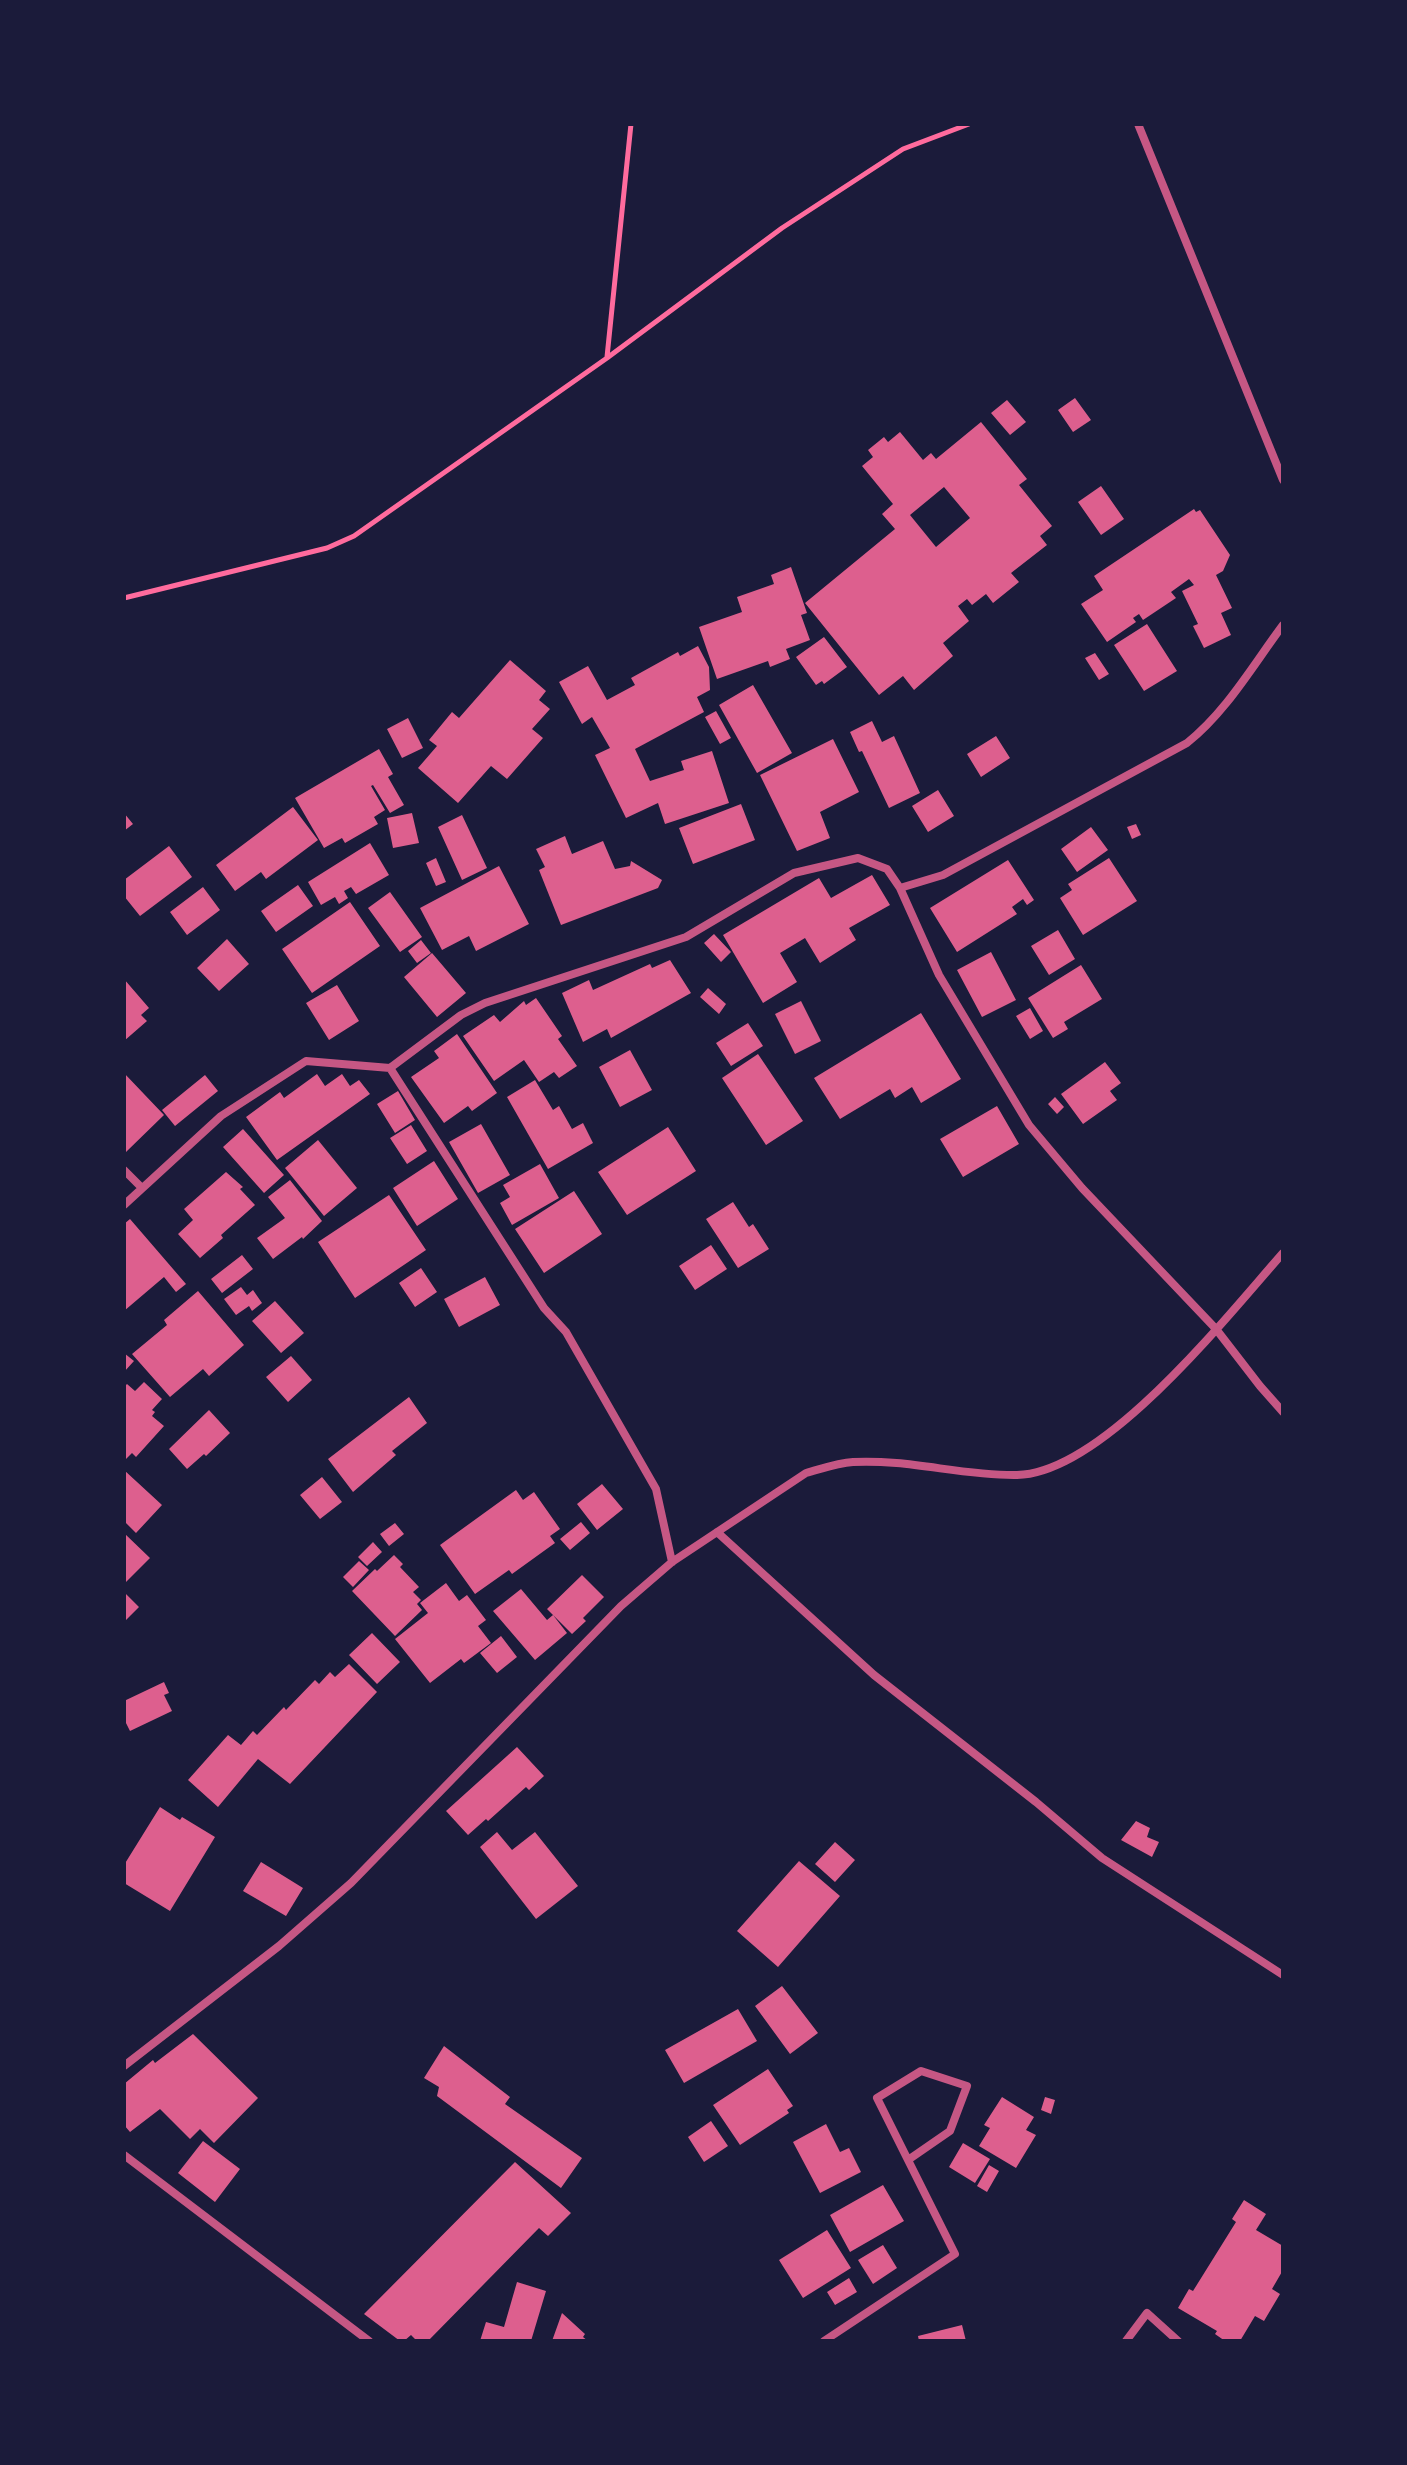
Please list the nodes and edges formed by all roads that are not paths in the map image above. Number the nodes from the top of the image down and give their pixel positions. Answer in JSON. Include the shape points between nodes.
{"nodes":[{"id":1,"x":1138,"y":124,"type":"edge"},
{"id":2,"x":1283,"y":480,"type":"edge"},
{"id":3,"x":1283,"y":625,"type":"edge"},
{"id":4,"x":900,"y":888,"type":"junction"},
{"id":5,"x":390,"y":1068,"type":"junction"},
{"id":6,"x":124,"y":1170,"type":"edge"},
{"id":7,"x":142,"y":1188,"type":"junction"},
{"id":8,"x":124,"y":1205,"type":"edge"},
{"id":9,"x":1283,"y":1253,"type":"edge"},
{"id":10,"x":1216,"y":1329,"type":"junction"},
{"id":11,"x":1283,"y":1412,"type":"edge"},
{"id":12,"x":717,"y":1532,"type":"junction"},
{"id":13,"x":672,"y":1562,"type":"junction"},
{"id":14,"x":1283,"y":1975,"type":"edge"},
{"id":15,"x":124,"y":2066,"type":"edge"},
{"id":16,"x":124,"y":2155,"type":"edge"},
{"id":17,"x":908,"y":2160,"type":"junction"},
{"id":18,"x":369,"y":2341,"type":"edge"},
{"id":19,"x":824,"y":2341,"type":"edge"},
{"id":20,"x":1126,"y":2341,"type":"edge"},
{"id":21,"x":1178,"y":2341,"type":"edge"}],
"edges":[{"from":1,"to":2,"type":"street"},
{"from":3,"to":4,"type":"street","via":[[1207,727],[1187,743],[943,875]]},
{"from":4,"to":5,"type":"street","via":[[887,869],[858,858],[794,873],[686,937],[485,1003]]},
{"from":4,"to":10,"type":"street","via":[[939,975],[1029,1125]]},
{"from":5,"to":7,"type":"street","via":[[306,1061],[221,1116]]},
{"from":5,"to":13,"type":"street","via":[[544,1308],[566,1332],[656,1489]]},
{"from":6,"to":7,"type":"street"},
{"from":7,"to":8,"type":"street"},
{"from":9,"to":10,"type":"street"},
{"from":10,"to":11,"type":"street"},
{"from":10,"to":12,"type":"street","via":[[1140,1409],[1063,1464],[1019,1475],[884,1463],[829,1466],[806,1473]]},
{"from":12,"to":13,"type":"street"},
{"from":12,"to":14,"type":"street","via":[[874,1675],[1102,1858]]},
{"from":13,"to":15,"type":"street","via":[[621,1606],[351,1883]]},
{"from":16,"to":18,"type":"street"},
{"from":17,"to":17,"type":"street","via":[[877,2098],[921,2071],[967,2086],[950,2131]]},
{"from":17,"to":19,"type":"street","via":[[955,2254]]},
{"from":20,"to":21,"type":"street","via":[[1147,2313]]}]}
